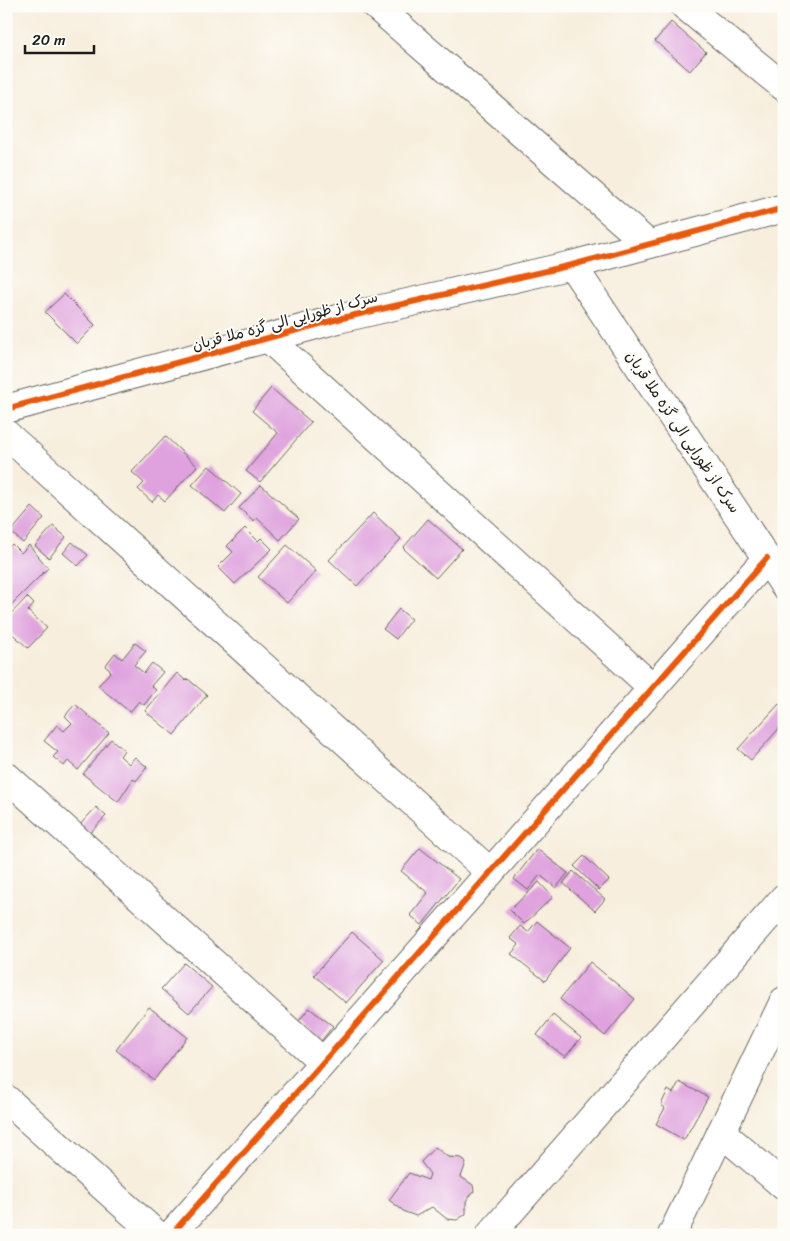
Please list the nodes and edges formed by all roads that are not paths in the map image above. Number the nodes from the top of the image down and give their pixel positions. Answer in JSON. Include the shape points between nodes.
{"nodes":[{"id":1,"x":376,"y":6,"type":"edge"},
{"id":2,"x":685,"y":6,"type":"edge"},
{"id":3,"x":784,"y":87,"type":"edge"},
{"id":4,"x":784,"y":208,"type":"edge"},
{"id":5,"x":648,"y":244,"type":"junction"},
{"id":6,"x":572,"y":265,"type":"junction"},
{"id":7,"x":268,"y":338,"type":"junction"},
{"id":8,"x":6,"y":409,"type":"edge"},
{"id":9,"x":6,"y":434,"type":"edge"},
{"id":10,"x":767,"y":558,"type":"junction"},
{"id":11,"x":784,"y":585,"type":"edge"},
{"id":12,"x":653,"y":688,"type":"junction"},
{"id":13,"x":6,"y":776,"type":"edge"},
{"id":14,"x":490,"y":872,"type":"junction"},
{"id":15,"x":784,"y":898,"type":"edge"},
{"id":16,"x":784,"y":1001,"type":"edge"},
{"id":17,"x":323,"y":1062,"type":"junction"},
{"id":18,"x":6,"y":1099,"type":"edge"},
{"id":19,"x":721,"y":1132,"type":"junction"},
{"id":20,"x":784,"y":1186,"type":"edge"},
{"id":21,"x":157,"y":1235,"type":"edge"},
{"id":22,"x":171,"y":1235,"type":"edge"},
{"id":23,"x":490,"y":1235,"type":"edge"},
{"id":24,"x":672,"y":1235,"type":"edge"}],
"edges":[{"from":1,"to":5,"type":"street"},
{"from":2,"to":3,"type":"street"},
{"from":4,"to":5,"type":"street"},
{"from":5,"to":6,"type":"street"},
{"from":6,"to":7,"type":"street","name":"سرک از ظورایی الی گزه ملا قربان"},
{"from":6,"to":10,"type":"street","name":"سرک از ظورایی الی گزه ملا قربان"},
{"from":7,"to":8,"type":"street","name":"سرک از ظورایی الی گزه ملا قربان"},
{"from":7,"to":12,"type":"street"},
{"from":9,"to":14,"type":"street"},
{"from":10,"to":11,"type":"street","name":"سرک از ظورایی الی گزه ملا قربان"},
{"from":10,"to":12,"type":"street"},
{"from":12,"to":14,"type":"street"},
{"from":13,"to":17,"type":"street"},
{"from":14,"to":17,"type":"street"},
{"from":15,"to":23,"type":"street"},
{"from":16,"to":19,"type":"street"},
{"from":17,"to":22,"type":"street"},
{"from":18,"to":21,"type":"street"},
{"from":19,"to":20,"type":"street"},
{"from":19,"to":24,"type":"street"}]}
